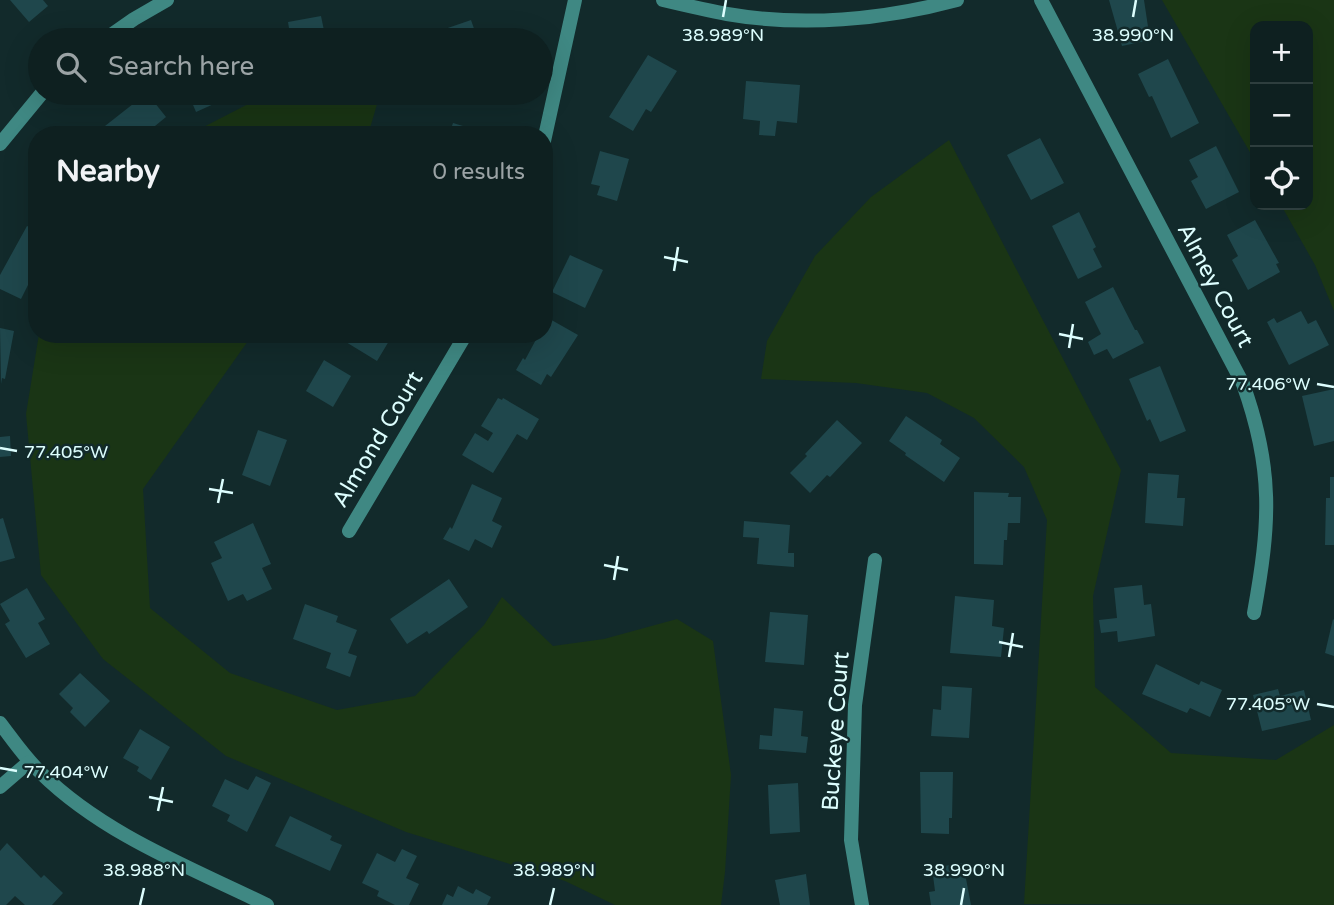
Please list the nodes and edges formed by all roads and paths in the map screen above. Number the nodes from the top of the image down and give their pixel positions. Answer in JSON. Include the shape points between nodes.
{"nodes":[{"id":1,"x":167,"y":0,"type":"edge"},
{"id":2,"x":575,"y":0,"type":"edge"},
{"id":3,"x":663,"y":0,"type":"edge"},
{"id":4,"x":957,"y":0,"type":"edge"},
{"id":5,"x":1041,"y":0,"type":"edge"},
{"id":6,"x":121,"y":28,"type":"edge"},
{"id":7,"x":553,"y":100,"type":"edge"},
{"id":8,"x":32,"y":105,"type":"edge"},
{"id":9,"x":552,"y":105,"type":"edge"},
{"id":10,"x":547,"y":126,"type":"edge"},
{"id":11,"x":0,"y":144,"type":"edge"},
{"id":12,"x":461,"y":343,"type":"edge"},
{"id":13,"x":349,"y":531,"type":"dead end"},
{"id":14,"x":875,"y":560,"type":"dead end"},
{"id":15,"x":1254,"y":613,"type":"dead end"},
{"id":16,"x":0,"y":723,"type":"edge"},
{"id":17,"x":29,"y":762,"type":"junction"},
{"id":18,"x":0,"y":787,"type":"edge"},
{"id":19,"x":267,"y":905,"type":"edge"},
{"id":20,"x":862,"y":905,"type":"edge"}],
"edges":[{"from":1,"to":6,"type":"street"},
{"from":2,"to":7,"type":"street"},
{"from":3,"to":4,"type":"street","via":[[728,14],[801,20],[892,14]]},
{"from":5,"to":15,"type":"street","name":"Almey Court","via":[[1243,384],[1255,418],[1264,455],[1268,510]]},
{"from":8,"to":11,"type":"street"},
{"from":9,"to":10,"type":"street"},
{"from":12,"to":13,"type":"street","name":"Almond Court"},
{"from":14,"to":20,"type":"street","name":"Buckeye Court","via":[[855,705],[851,841]]},
{"from":16,"to":17,"type":"street"},
{"from":17,"to":18,"type":"street"},
{"from":17,"to":19,"type":"street","via":[[75,803],[111,827]]}]}
